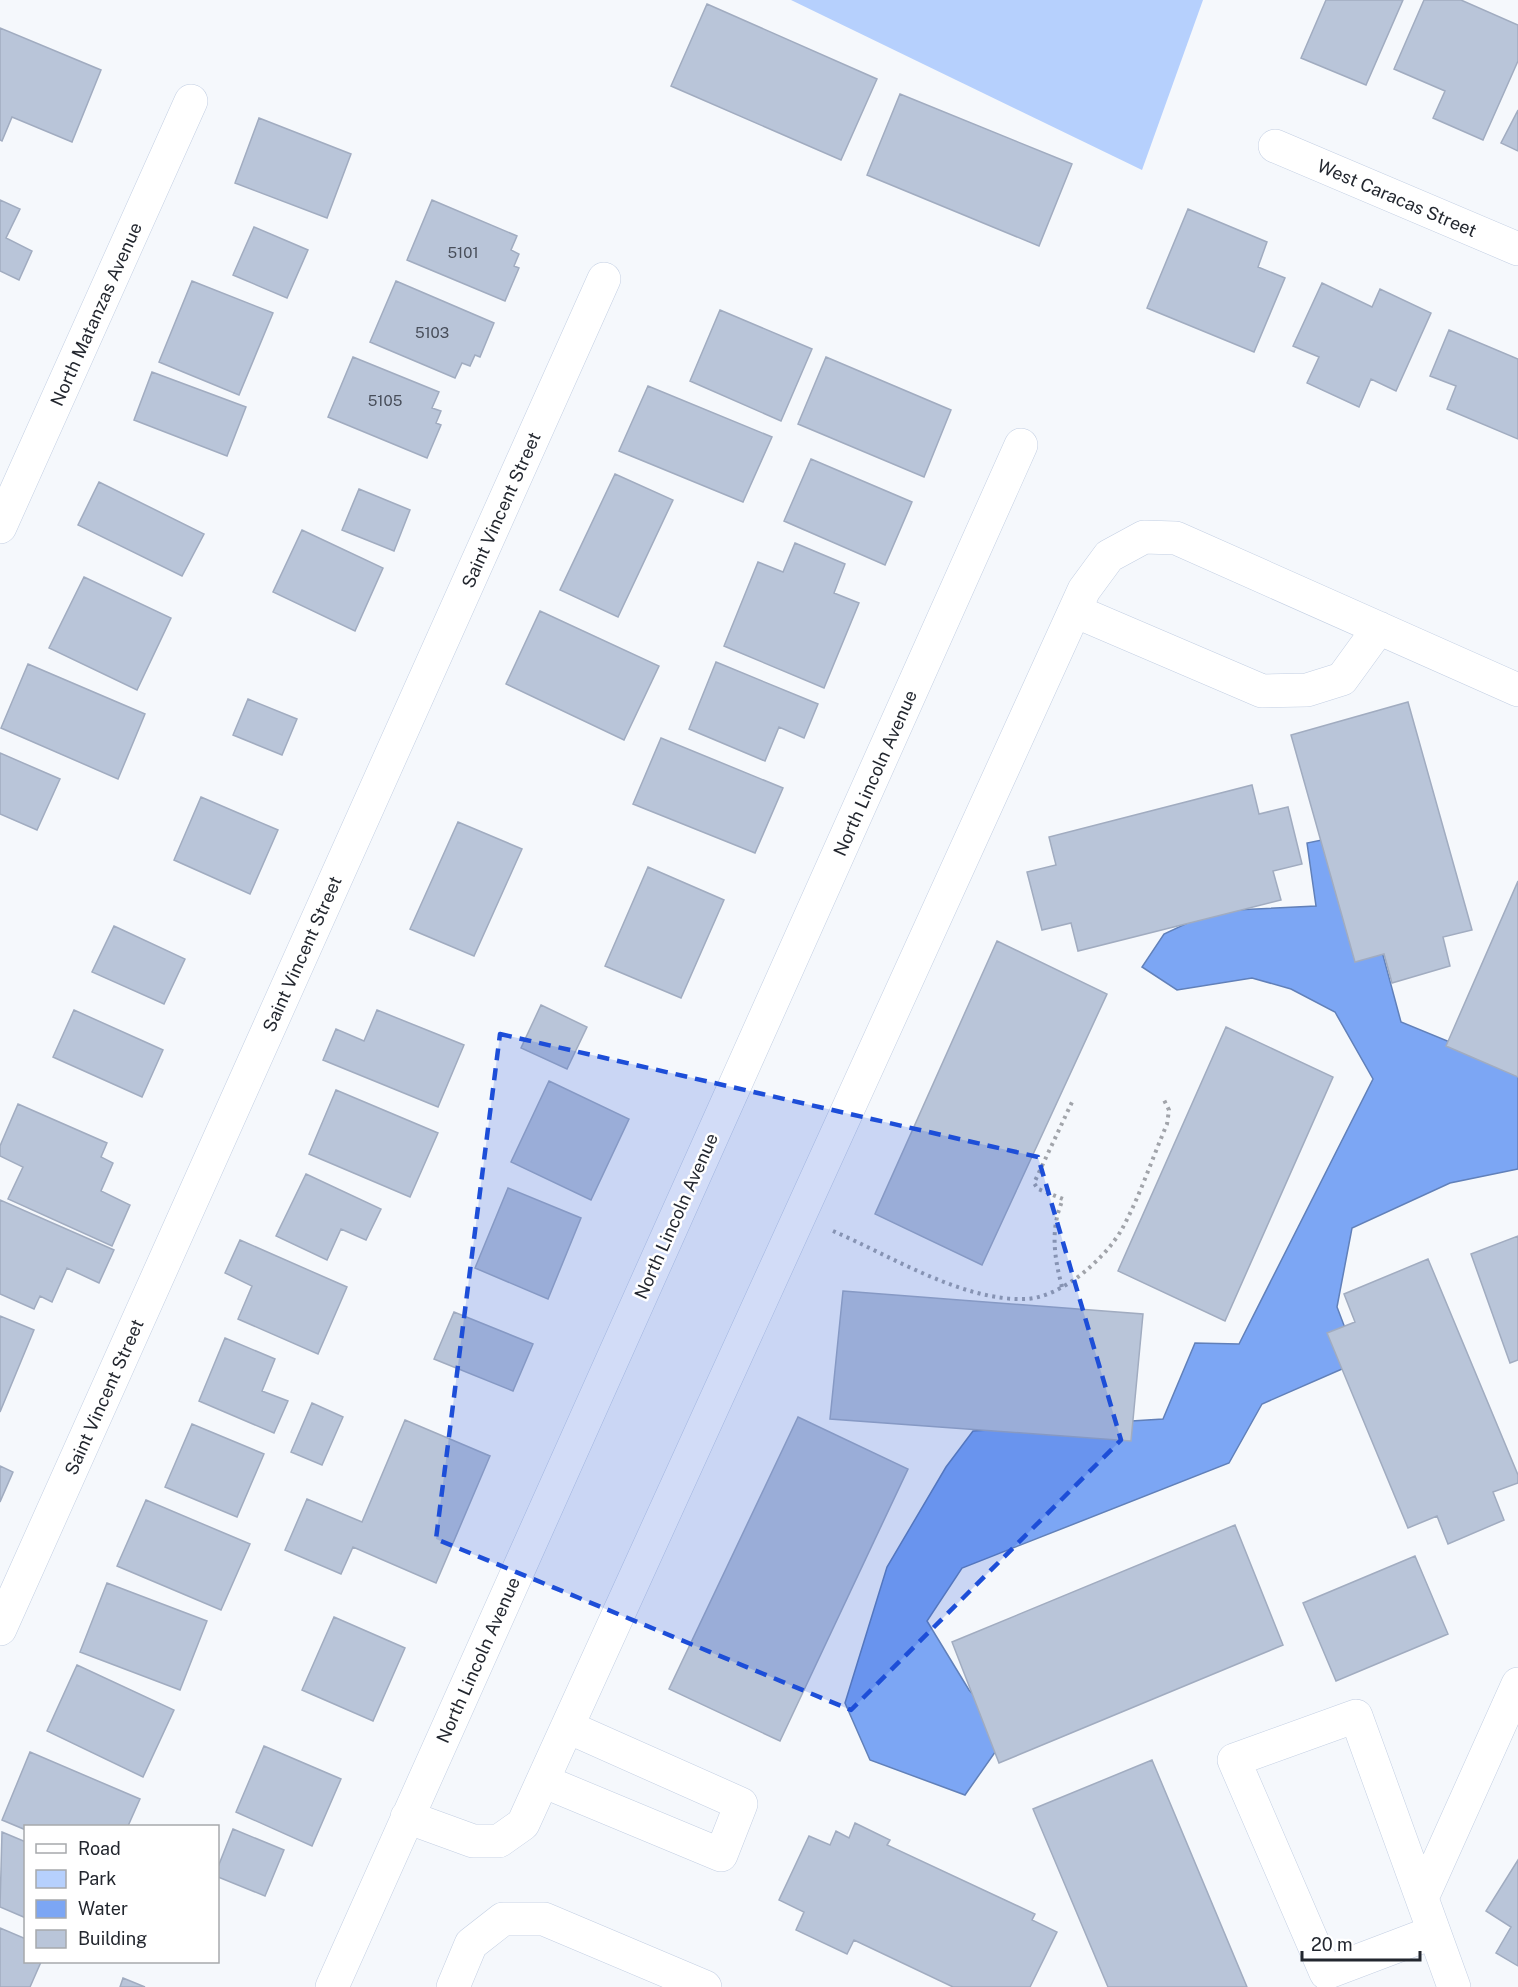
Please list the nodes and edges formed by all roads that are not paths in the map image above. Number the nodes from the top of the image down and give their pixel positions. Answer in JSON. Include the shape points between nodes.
{"nodes":[{"id":1,"x":191,"y":101,"type":"dead end"},
{"id":2,"x":1275,"y":146,"type":"dead end"},
{"id":3,"x":1518,"y":249,"type":"edge"},
{"id":4,"x":604,"y":279,"type":"dead end"},
{"id":5,"x":1021,"y":445,"type":"dead end"},
{"id":6,"x":0,"y":528,"type":"edge"},
{"id":7,"x":1075,"y":611,"type":"junction"},
{"id":8,"x":1379,"y":628,"type":"junction"},
{"id":9,"x":1518,"y":690,"type":"edge"},
{"id":10,"x":0,"y":1629,"type":"edge"},
{"id":11,"x":1518,"y":1684,"type":"edge"},
{"id":12,"x":568,"y":1727,"type":"junction"},
{"id":13,"x":543,"y":1781,"type":"junction"},
{"id":14,"x":407,"y":1817,"type":"junction"},
{"id":15,"x":1422,"y":1898,"type":"junction"},
{"id":16,"x":1434,"y":1932,"type":"junction"},
{"id":17,"x":332,"y":1987,"type":"edge"},
{"id":18,"x":453,"y":1987,"type":"edge"},
{"id":19,"x":705,"y":1987,"type":"edge"},
{"id":20,"x":1454,"y":1987,"type":"edge"}],
"edges":[{"from":1,"to":6,"type":"street","name":"North Matanzas Avenue"},
{"from":2,"to":3,"type":"street","name":"West Caracas Street"},
{"from":4,"to":10,"type":"street","name":"Saint Vincent Street"},
{"from":5,"to":14,"type":"street","name":"North Lincoln Avenue"},
{"from":7,"to":8,"type":"street","via":[[1262,691],[1307,690],[1342,679]]},
{"from":7,"to":8,"type":"street","via":[[1084,590],[1109,556],[1144,537],[1176,538]]},
{"from":7,"to":12,"type":"street"},
{"from":8,"to":9,"type":"street"},
{"from":11,"to":15,"type":"street"},
{"from":12,"to":13,"type":"street"},
{"from":12,"to":13,"type":"street","via":[[741,1804],[721,1855]]},
{"from":13,"to":14,"type":"street","via":[[523,1824],[499,1841],[473,1841]]},
{"from":14,"to":17,"type":"street","name":"North Lincoln Avenue"},
{"from":15,"to":16,"type":"street"},
{"from":15,"to":16,"type":"street","via":[[1356,1716],[1234,1760],[1326,1973]]},
{"from":16,"to":20,"type":"street"},
{"from":18,"to":19,"type":"street","via":[[471,1944],[503,1919],[544,1919]]}]}
